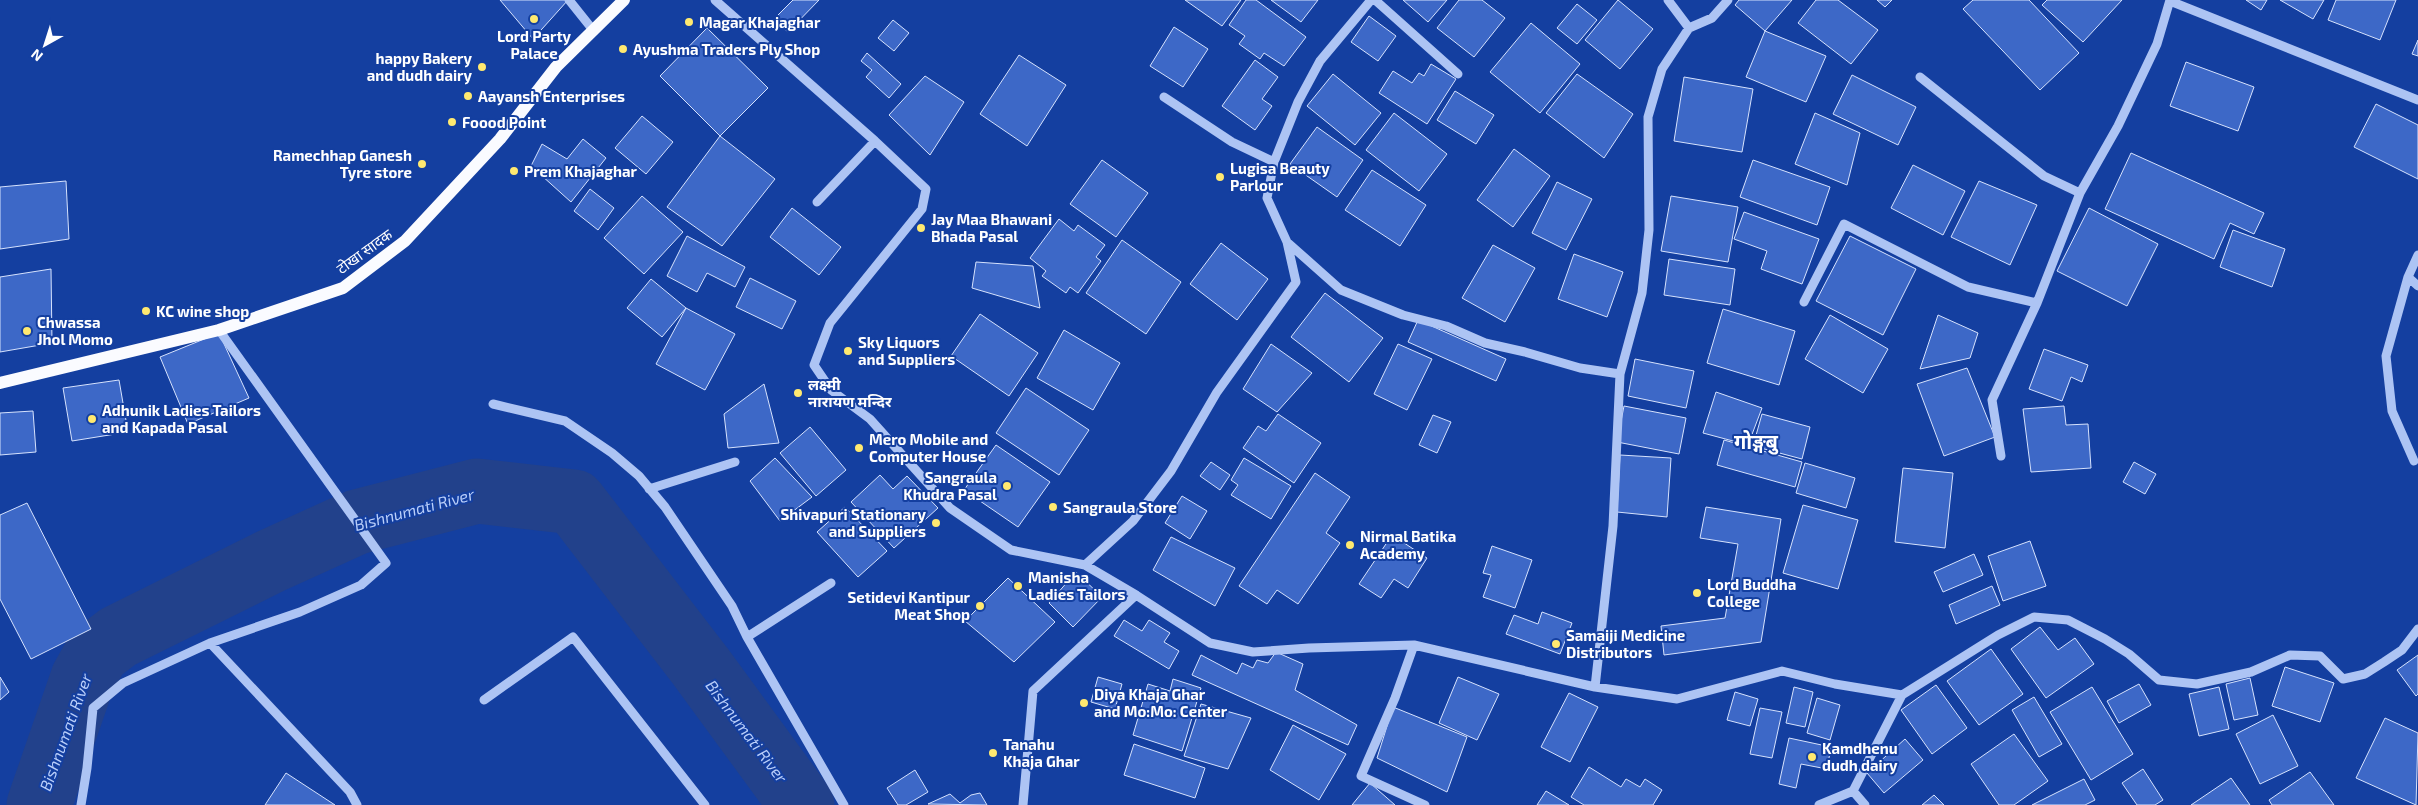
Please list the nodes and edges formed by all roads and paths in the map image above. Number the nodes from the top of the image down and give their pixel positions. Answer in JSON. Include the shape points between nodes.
{"nodes":[{"id":1,"x":569,"y":0,"type":"edge"},
{"id":2,"x":624,"y":0,"type":"edge"},
{"id":3,"x":715,"y":0,"type":"edge"},
{"id":4,"x":1371,"y":0,"type":"edge"},
{"id":5,"x":1375,"y":0,"type":"edge"},
{"id":6,"x":1668,"y":0,"type":"edge"},
{"id":7,"x":1728,"y":0,"type":"edge"},
{"id":8,"x":2170,"y":0,"type":"edge"},
{"id":9,"x":1689,"y":28,"type":"junction"},
{"id":10,"x":593,"y":30,"type":"junction"},
{"id":11,"x":1458,"y":74,"type":"dead end"},
{"id":12,"x":1920,"y":77,"type":"dead end"},
{"id":13,"x":1164,"y":97,"type":"dead end"},
{"id":14,"x":2418,"y":100,"type":"edge"},
{"id":15,"x":875,"y":141,"type":"junction"},
{"id":16,"x":1274,"y":162,"type":"junction"},
{"id":17,"x":2080,"y":193,"type":"junction"},
{"id":18,"x":817,"y":202,"type":"dead end"},
{"id":19,"x":1287,"y":242,"type":"junction"},
{"id":20,"x":2418,"y":255,"type":"edge"},
{"id":21,"x":2408,"y":277,"type":"junction"},
{"id":22,"x":2418,"y":286,"type":"edge"},
{"id":23,"x":1804,"y":302,"type":"dead end"},
{"id":24,"x":2037,"y":303,"type":"junction"},
{"id":25,"x":219,"y":330,"type":"junction"},
{"id":26,"x":1620,"y":374,"type":"junction"},
{"id":27,"x":0,"y":383,"type":"edge"},
{"id":28,"x":494,"y":404,"type":"dead end"},
{"id":29,"x":2001,"y":456,"type":"dead end"},
{"id":30,"x":735,"y":462,"type":"dead end"},
{"id":31,"x":2414,"y":462,"type":"dead end"},
{"id":32,"x":649,"y":489,"type":"junction"},
{"id":33,"x":1085,"y":565,"type":"junction"},
{"id":34,"x":831,"y":583,"type":"dead end"},
{"id":35,"x":1136,"y":595,"type":"junction"},
{"id":36,"x":2418,"y":629,"type":"edge"},
{"id":37,"x":747,"y":636,"type":"junction"},
{"id":38,"x":210,"y":643,"type":"junction"},
{"id":39,"x":1414,"y":645,"type":"junction"},
{"id":40,"x":1595,"y":687,"type":"junction"},
{"id":41,"x":1902,"y":694,"type":"junction"},
{"id":42,"x":484,"y":700,"type":"dead end"},
{"id":43,"x":1853,"y":791,"type":"junction"},
{"id":44,"x":81,"y":805,"type":"edge"},
{"id":45,"x":357,"y":805,"type":"edge"},
{"id":46,"x":705,"y":805,"type":"edge"},
{"id":47,"x":844,"y":805,"type":"edge"},
{"id":48,"x":1023,"y":805,"type":"edge"},
{"id":49,"x":1425,"y":805,"type":"edge"},
{"id":50,"x":1819,"y":805,"type":"edge"},
{"id":51,"x":1864,"y":805,"type":"edge"}],
"edges":[{"from":1,"to":10,"type":"street"},
{"from":2,"to":10,"type":"main road","name":"टोखा सादक"},
{"from":3,"to":15,"type":"street"},
{"from":4,"to":16,"type":"street","via":[[1320,61],[1298,102]]},
{"from":5,"to":11,"type":"street"},
{"from":6,"to":9,"type":"street"},
{"from":7,"to":9,"type":"street","via":[[1712,18]]},
{"from":8,"to":14,"type":"street"},
{"from":8,"to":17,"type":"street","via":[[2157,44],[2118,126]]},
{"from":9,"to":26,"type":"street","via":[[1662,69],[1648,117],[1649,230],[1642,293]]},
{"from":10,"to":25,"type":"main road","name":"टोखा सादक","via":[[556,66],[500,139],[406,242],[343,288]]},
{"from":12,"to":17,"type":"street","via":[[2044,176]]},
{"from":13,"to":16,"type":"street","via":[[1232,142]]},
{"from":15,"to":18,"type":"street"},
{"from":15,"to":33,"type":"street","via":[[926,189],[922,210],[830,323],[814,365],[832,390],[870,419],[950,508],[1011,550]]},
{"from":16,"to":19,"type":"street","via":[[1268,198]]},
{"from":17,"to":24,"type":"street"},
{"from":19,"to":26,"type":"street","via":[[1341,290],[1403,315],[1446,326],[1485,343],[1580,368]]},
{"from":19,"to":33,"type":"street","via":[[1296,282],[1217,392],[1171,471],[1133,521]]},
{"from":20,"to":21,"type":"street"},
{"from":21,"to":22,"type":"street"},
{"from":21,"to":31,"type":"street","via":[[2386,356],[2392,411]]},
{"from":23,"to":24,"type":"street","via":[[1844,224],[1968,287]]},
{"from":24,"to":29,"type":"street","via":[[1992,400]]},
{"from":25,"to":27,"type":"main road","name":"टोखा सादक"},
{"from":25,"to":38,"type":"street","via":[[386,564],[361,585],[300,612]]},
{"from":26,"to":40,"type":"street","via":[[1614,526]]},
{"from":28,"to":32,"type":"street","via":[[565,421],[612,454],[639,476]]},
{"from":30,"to":32,"type":"street"},
{"from":32,"to":37,"type":"street","via":[[732,606]]},
{"from":33,"to":35,"type":"street"},
{"from":34,"to":37,"type":"street"},
{"from":35,"to":39,"type":"street","via":[[1210,643],[1253,652]]},
{"from":35,"to":48,"type":"street","via":[[1033,691]]},
{"from":36,"to":41,"type":"street","via":[[2402,650],[2365,674],[2344,679],[2320,656],[2290,655],[2251,672],[2197,684],[2160,680],[2128,654],[2068,620],[2034,617],[1998,635]]},
{"from":37,"to":47,"type":"street"},
{"from":38,"to":44,"type":"street","via":[[123,683],[93,708]]},
{"from":38,"to":45,"type":"street","via":[[350,792]]},
{"from":39,"to":40,"type":"street"},
{"from":39,"to":49,"type":"street","via":[[1361,776]]},
{"from":40,"to":41,"type":"street","via":[[1677,699],[1782,671],[1834,684]]},
{"from":41,"to":43,"type":"street"},
{"from":42,"to":46,"type":"street","via":[[572,637]]},
{"from":43,"to":50,"type":"street"},
{"from":43,"to":51,"type":"street"}]}
